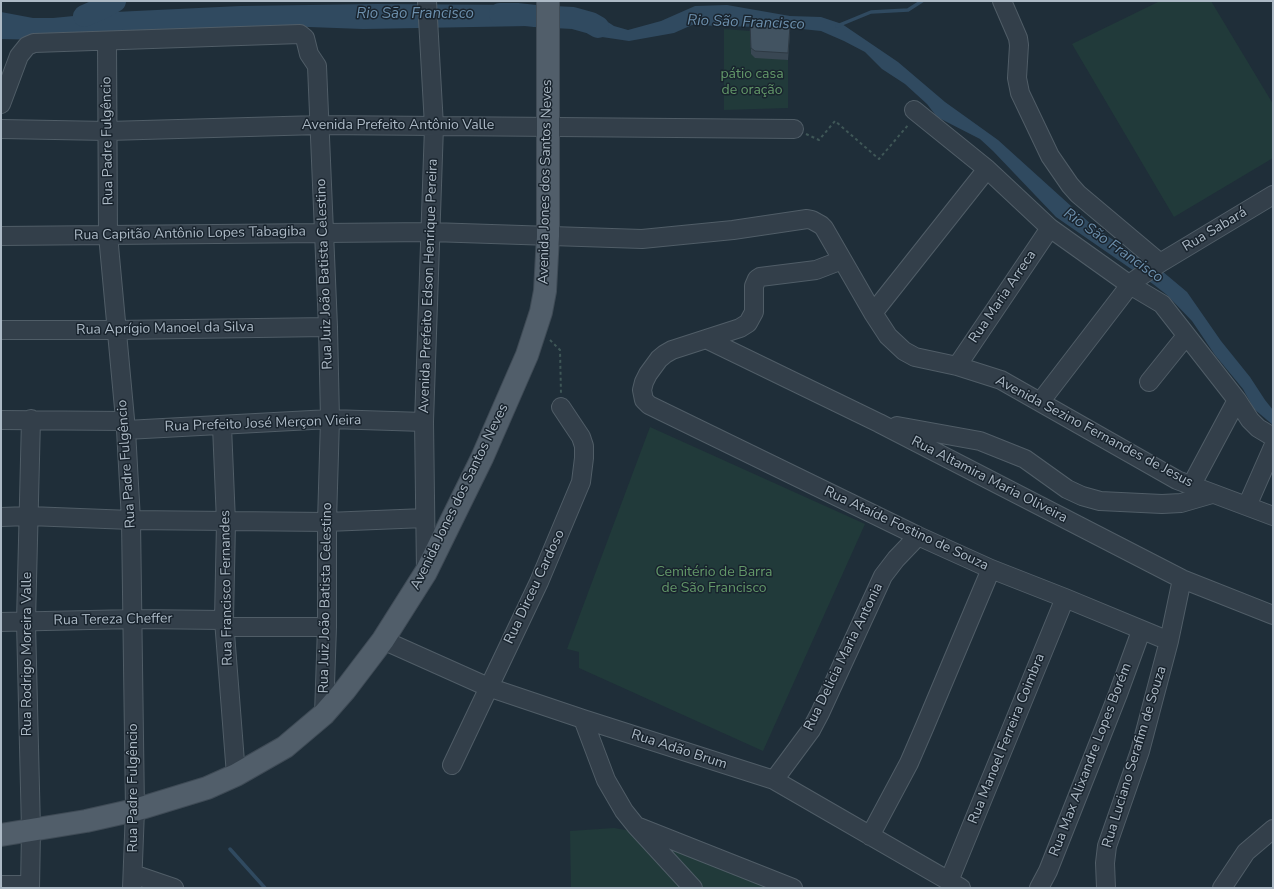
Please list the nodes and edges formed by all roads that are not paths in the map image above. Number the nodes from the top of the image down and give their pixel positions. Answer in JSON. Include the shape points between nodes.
{"nodes":[{"id":1,"x":427,"y":1,"type":"edge"},
{"id":2,"x":536,"y":1,"type":"edge"},
{"id":3,"x":548,"y":1,"type":"edge"},
{"id":4,"x":1002,"y":1,"type":"edge"},
{"id":5,"x":542,"y":36,"type":"junction"},
{"id":6,"x":107,"y":41,"type":"junction"},
{"id":7,"x":1,"y":104,"type":"edge"},
{"id":8,"x":916,"y":112,"type":"road end"},
{"id":9,"x":319,"y":126,"type":"junction"},
{"id":10,"x":434,"y":126,"type":"junction"},
{"id":11,"x":541,"y":127,"type":"junction"},
{"id":12,"x":1,"y":129,"type":"edge"},
{"id":13,"x":794,"y":129,"type":"road end"},
{"id":14,"x":108,"y":131,"type":"junction"},
{"id":15,"x":987,"y":169,"type":"junction"},
{"id":16,"x":1273,"y":195,"type":"edge"},
{"id":17,"x":1050,"y":228,"type":"junction"},
{"id":18,"x":324,"y":232,"type":"junction"},
{"id":19,"x":431,"y":232,"type":"junction"},
{"id":20,"x":108,"y":235,"type":"junction"},
{"id":21,"x":1,"y":236,"type":"edge"},
{"id":22,"x":542,"y":236,"type":"junction"},
{"id":23,"x":842,"y":260,"type":"junction"},
{"id":24,"x":1158,"y":264,"type":"junction"},
{"id":25,"x":1132,"y":282,"type":"junction"},
{"id":26,"x":873,"y":313,"type":"junction"},
{"id":27,"x":328,"y":327,"type":"junction"},
{"id":28,"x":1,"y":330,"type":"edge"},
{"id":29,"x":116,"y":330,"type":"junction"},
{"id":30,"x":1186,"y":336,"type":"junction"},
{"id":31,"x":708,"y":340,"type":"junction"},
{"id":32,"x":957,"y":366,"type":"junction"},
{"id":33,"x":516,"y":381,"type":"junction"},
{"id":34,"x":1148,"y":382,"type":"dead end"},
{"id":35,"x":1236,"y":400,"type":"junction"},
{"id":36,"x":1041,"y":401,"type":"junction"},
{"id":37,"x":561,"y":407,"type":"road end"},
{"id":38,"x":31,"y":419,"type":"junction"},
{"id":39,"x":330,"y":419,"type":"junction"},
{"id":40,"x":1,"y":420,"type":"edge"},
{"id":41,"x":424,"y":422,"type":"junction"},
{"id":42,"x":879,"y":424,"type":"junction"},
{"id":43,"x":126,"y":425,"type":"junction"},
{"id":44,"x":222,"y":426,"type":"junction"},
{"id":45,"x":1273,"y":437,"type":"edge"},
{"id":46,"x":1273,"y":446,"type":"edge"},
{"id":47,"x":1191,"y":486,"type":"junction"},
{"id":48,"x":1212,"y":494,"type":"junction"},
{"id":49,"x":1247,"y":506,"type":"junction"},
{"id":50,"x":29,"y":516,"type":"junction"},
{"id":51,"x":1273,"y":516,"type":"edge"},
{"id":52,"x":1,"y":517,"type":"edge"},
{"id":53,"x":425,"y":518,"type":"junction"},
{"id":54,"x":132,"y":520,"type":"junction"},
{"id":55,"x":226,"y":522,"type":"junction"},
{"id":56,"x":327,"y":522,"type":"junction"},
{"id":57,"x":918,"y":536,"type":"junction"},
{"id":58,"x":991,"y":569,"type":"junction"},
{"id":59,"x":426,"y":572,"type":"junction"},
{"id":60,"x":1182,"y":579,"type":"junction"},
{"id":61,"x":1065,"y":598,"type":"junction"},
{"id":62,"x":1273,"y":615,"type":"edge"},
{"id":63,"x":134,"y":619,"type":"junction"},
{"id":64,"x":1,"y":622,"type":"edge"},
{"id":65,"x":26,"y":622,"type":"junction"},
{"id":66,"x":224,"y":624,"type":"junction"},
{"id":67,"x":327,"y":628,"type":"junction"},
{"id":68,"x":1141,"y":630,"type":"junction"},
{"id":69,"x":382,"y":640,"type":"junction"},
{"id":70,"x":1169,"y":641,"type":"junction"},
{"id":71,"x":488,"y":687,"type":"junction"},
{"id":72,"x":324,"y":714,"type":"junction"},
{"id":73,"x":583,"y":720,"type":"junction"},
{"id":74,"x":452,"y":765,"type":"dead end"},
{"id":75,"x":236,"y":775,"type":"junction"},
{"id":76,"x":774,"y":780,"type":"junction"},
{"id":77,"x":135,"y":810,"type":"junction"},
{"id":78,"x":636,"y":826,"type":"junction"},
{"id":79,"x":1273,"y":829,"type":"edge"},
{"id":80,"x":31,"y":830,"type":"junction"},
{"id":81,"x":1,"y":835,"type":"edge"},
{"id":82,"x":870,"y":836,"type":"junction"},
{"id":83,"x":132,"y":881,"type":"edge"},
{"id":84,"x":955,"y":884,"type":"edge"},
{"id":85,"x":1,"y":885,"type":"edge"},
{"id":86,"x":30,"y":886,"type":"edge"},
{"id":87,"x":174,"y":888,"type":"edge"},
{"id":88,"x":693,"y":888,"type":"edge"},
{"id":89,"x":793,"y":888,"type":"edge"},
{"id":90,"x":1039,"y":888,"type":"edge"},
{"id":91,"x":1106,"y":888,"type":"edge"},
{"id":92,"x":1222,"y":888,"type":"edge"}],
"edges":[{"from":1,"to":10,"type":"street","name":"Avenida Prefeito Edson Henrique Pereira"},
{"from":2,"to":5,"type":"main road","name":"Avenida Jones dos Santos Neves"},
{"from":3,"to":5,"type":"main road","name":"Avenida Jones dos Santos Neves"},
{"from":4,"to":24,"type":"street","via":[[1018,38],[1017,78],[1020,93],[1050,156],[1078,194]]},
{"from":5,"to":11,"type":"main road","name":"Avenida Jones dos Santos Neves"},
{"from":6,"to":7,"type":"street","via":[[34,43],[27,46],[19,56]]},
{"from":6,"to":9,"type":"street","name":"Rua Juiz João Batista Celestino","via":[[302,35],[317,66]]},
{"from":6,"to":14,"type":"street","name":"Rua Padre Fulgêncio"},
{"from":8,"to":15,"type":"street"},
{"from":9,"to":10,"type":"street","name":"Avenida Prefeito Antônio Valle"},
{"from":9,"to":14,"type":"street","name":"Avenida Prefeito Antônio Valle"},
{"from":9,"to":18,"type":"street","name":"Rua Juiz João Batista Celestino"},
{"from":10,"to":11,"type":"street","name":"Avenida Prefeito Antônio Valle"},
{"from":10,"to":19,"type":"street","name":"Avenida Prefeito Edson Henrique Pereira"},
{"from":11,"to":13,"type":"street","name":"Avenida Prefeito Antônio Valle"},
{"from":11,"to":22,"type":"main road","name":"Avenida Jones dos Santos Neves"},
{"from":12,"to":14,"type":"street","name":"Avenida Prefeito Antônio Valle"},
{"from":14,"to":20,"type":"street","name":"Rua Padre Fulgêncio"},
{"from":15,"to":17,"type":"street"},
{"from":15,"to":26,"type":"street"},
{"from":16,"to":24,"type":"street","name":"Rua Sabará"},
{"from":17,"to":25,"type":"street"},
{"from":17,"to":32,"type":"street","name":"Rua Maria Arreca"},
{"from":18,"to":19,"type":"street","name":"Rua Capitão Antônio Lopes Tabagiba"},
{"from":18,"to":20,"type":"street","name":"Rua Capitão Antônio Lopes Tabagiba"},
{"from":18,"to":27,"type":"street","name":"Rua Juiz João Batista Celestino"},
{"from":19,"to":22,"type":"street","name":"Rua Capitão Antônio Lopes Tabagiba"},
{"from":19,"to":41,"type":"street","name":"Avenida Prefeito Edson Henrique Pereira"},
{"from":20,"to":21,"type":"street","name":"Rua Capitão Antônio Lopes Tabagiba"},
{"from":20,"to":29,"type":"street","name":"Rua Padre Fulgêncio"},
{"from":22,"to":23,"type":"street","name":"Rua Capitão Antônio Lopes Tabagiba","via":[[642,239],[733,230],[806,219],[821,225]]},
{"from":22,"to":33,"type":"main road","name":"Avenida Jones dos Santos Neves"},
{"from":22,"to":33,"type":"main road","name":"Avenida Jones dos Santos Neves","via":[[545,291],[535,333]]},
{"from":23,"to":26,"type":"street","name":"Avenida Sezino Fernandes de Jesus"},
{"from":23,"to":31,"type":"street","via":[[816,270],[760,277],[754,286],[754,312],[748,323]]},
{"from":24,"to":25,"type":"street"},
{"from":25,"to":30,"type":"street","via":[[1162,304]]},
{"from":25,"to":36,"type":"street"},
{"from":26,"to":32,"type":"street","name":"Avenida Sezino Fernandes de Jesus","via":[[888,336],[904,351],[915,357]]},
{"from":27,"to":29,"type":"street","name":"Rua Aprígio Manoel da Silva"},
{"from":27,"to":39,"type":"street","name":"Rua Juiz João Batista Celestino"},
{"from":28,"to":29,"type":"street","name":"Rua Aprígio Manoel da Silva"},
{"from":29,"to":43,"type":"street","name":"Rua Padre Fulgêncio"},
{"from":30,"to":34,"type":"street"},
{"from":30,"to":35,"type":"street"},
{"from":31,"to":42,"type":"street","name":"Rua Altamira Maria Oliveira"},
{"from":31,"to":57,"type":"street","name":"Rua Ataíde Fostino de Souza","via":[[672,350],[659,359],[644,382],[642,395],[649,405]]},
{"from":32,"to":36,"type":"street","name":"Avenida Sezino Fernandes de Jesus","via":[[1001,380]]},
{"from":33,"to":59,"type":"main road","name":"Avenida Jones dos Santos Neves","via":[[482,458]]},
{"from":35,"to":45,"type":"street","via":[[1254,424]]},
{"from":35,"to":47,"type":"street"},
{"from":36,"to":47,"type":"street","name":"Avenida Sezino Fernandes de Jesus","via":[[1140,460]]},
{"from":37,"to":71,"type":"street","name":"Rua Dirceu Cardoso","via":[[584,446],[581,482],[539,582]]},
{"from":38,"to":40,"type":"street","name":"Rua Prefeito José Merçon Vieira"},
{"from":38,"to":43,"type":"street","name":"Rua Prefeito José Merçon Vieira"},
{"from":38,"to":50,"type":"street","name":"Rua Rodrigo Moreira Valle"},
{"from":39,"to":41,"type":"street","name":"Rua Prefeito José Merçon Vieira"},
{"from":39,"to":44,"type":"street","name":"Rua Prefeito José Merçon Vieira"},
{"from":39,"to":56,"type":"street","name":"Rua Juiz João Batista Celestino"},
{"from":41,"to":53,"type":"street","name":"Avenida Prefeito Edson Henrique Pereira"},
{"from":42,"to":48,"type":"street","via":[[980,441],[1025,460],[1067,489],[1100,501],[1162,504]]},
{"from":42,"to":60,"type":"street","name":"Rua Altamira Maria Oliveira"},
{"from":43,"to":44,"type":"street","name":"Rua Prefeito José Merçon Vieira"},
{"from":43,"to":54,"type":"street","name":"Rua Padre Fulgêncio"},
{"from":44,"to":55,"type":"street","name":"Rua Francisco Fernandes"},
{"from":46,"to":49,"type":"street"},
{"from":47,"to":48,"type":"street","name":"Avenida Sezino Fernandes de Jesus"},
{"from":48,"to":49,"type":"street","name":"Avenida Sezino Fernandes de Jesus"},
{"from":49,"to":51,"type":"street","name":"Avenida Sezino Fernandes de Jesus"},
{"from":50,"to":52,"type":"street"},
{"from":50,"to":54,"type":"street"},
{"from":50,"to":65,"type":"street","name":"Rua Rodrigo Moreira Valle"},
{"from":53,"to":56,"type":"street"},
{"from":53,"to":59,"type":"street","name":"Avenida Prefeito Edson Henrique Pereira"},
{"from":54,"to":55,"type":"street"},
{"from":54,"to":63,"type":"street","name":"Rua Padre Fulgêncio"},
{"from":55,"to":56,"type":"street"},
{"from":55,"to":66,"type":"street","name":"Rua Francisco Fernandes"},
{"from":56,"to":67,"type":"street","name":"Rua Juiz João Batista Celestino"},
{"from":57,"to":58,"type":"street","name":"Rua Ataíde Fostino de Souza"},
{"from":57,"to":76,"type":"street","name":"Rua Delicia Maria Antonia","via":[[883,576],[811,730]]},
{"from":58,"to":61,"type":"street","name":"Rua Ataíde Fostino de Souza"},
{"from":58,"to":82,"type":"street","via":[[914,750]]},
{"from":59,"to":69,"type":"main road","name":"Avenida Jones dos Santos Neves"},
{"from":60,"to":62,"type":"street","name":"Rua Altamira Maria Oliveira"},
{"from":60,"to":70,"type":"street","name":"Rua Luciano Serafim de Souza"},
{"from":61,"to":68,"type":"street","name":"Rua Ataíde Fostino de Souza"},
{"from":61,"to":84,"type":"street","name":"Rua Manoel Ferreira Coimbra"},
{"from":63,"to":65,"type":"street","name":"Rua Tereza Cheffer"},
{"from":63,"to":66,"type":"street","name":"Rua Tereza Cheffer"},
{"from":63,"to":77,"type":"street","name":"Rua Padre Fulgêncio"},
{"from":64,"to":65,"type":"street","name":"Rua Tereza Cheffer"},
{"from":65,"to":80,"type":"street","name":"Rua Rodrigo Moreira Valle"},
{"from":66,"to":67,"type":"street","name":"Rua Tereza Cheffer"},
{"from":66,"to":75,"type":"street","name":"Rua Francisco Fernandes"},
{"from":67,"to":72,"type":"street","name":"Rua Juiz João Batista Celestino"},
{"from":68,"to":70,"type":"street","name":"Rua Ataíde Fostino de Souza"},
{"from":68,"to":90,"type":"street","name":"Rua Max Alixandre Lopes Borém","via":[[1118,694]]},
{"from":69,"to":71,"type":"street","name":"Rua Adão Brum"},
{"from":69,"to":72,"type":"main road","name":"Avenida Jones dos Santos Neves"},
{"from":70,"to":91,"type":"street","name":"Rua Luciano Serafim de Souza","via":[[1140,751],[1107,846],[1104,863]]},
{"from":71,"to":73,"type":"street","name":"Rua Adão Brum"},
{"from":71,"to":74,"type":"street","name":"Rua Dirceu Cardoso"},
{"from":72,"to":75,"type":"main road","name":"Avenida Jones dos Santos Neves","via":[[285,747]]},
{"from":73,"to":76,"type":"street","name":"Rua Adão Brum"},
{"from":73,"to":78,"type":"street","via":[[612,791]]},
{"from":75,"to":77,"type":"main road","name":"Avenida Jones dos Santos Neves","via":[[207,788]]},
{"from":76,"to":82,"type":"street","name":"Rua Adão Brum"},
{"from":77,"to":80,"type":"main road","name":"Avenida Jones dos Santos Neves"},
{"from":77,"to":83,"type":"street","name":"Rua Padre Fulgêncio"},
{"from":78,"to":88,"type":"street"},
{"from":78,"to":89,"type":"street"},
{"from":79,"to":92,"type":"street","via":[[1246,852]]},
{"from":80,"to":81,"type":"main road","name":"Avenida Jones dos Santos Neves"},
{"from":80,"to":86,"type":"street","name":"Rua Rodrigo Moreira Valle"},
{"from":82,"to":84,"type":"street","name":"Rua Adão Brum"},
{"from":83,"to":87,"type":"street"},
{"from":85,"to":86,"type":"street"}]}
